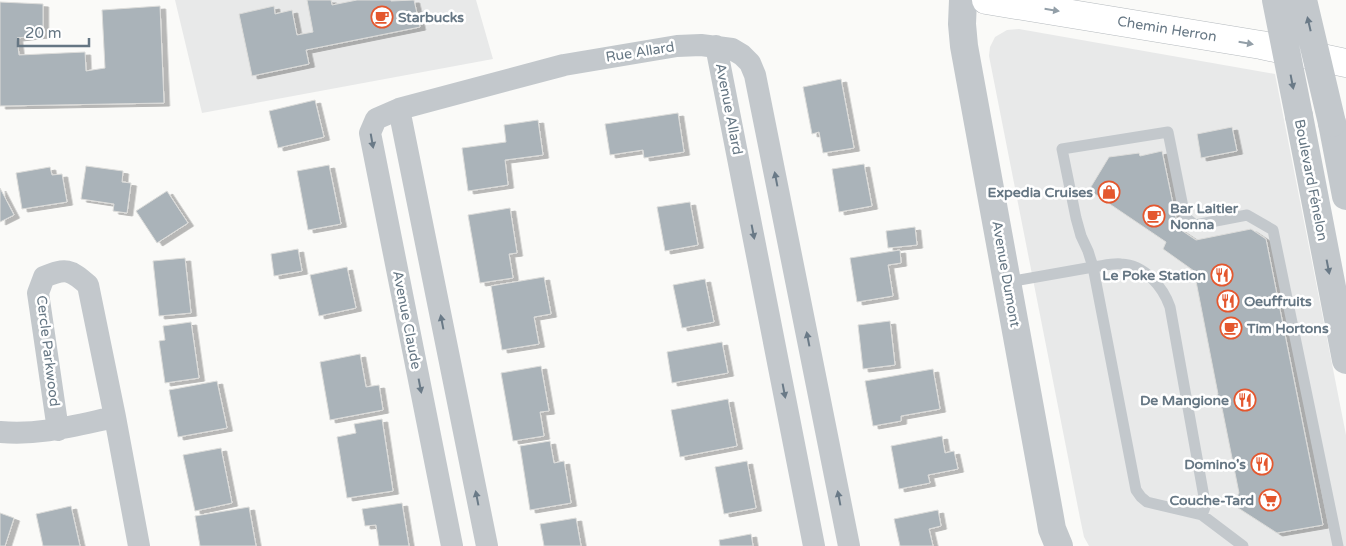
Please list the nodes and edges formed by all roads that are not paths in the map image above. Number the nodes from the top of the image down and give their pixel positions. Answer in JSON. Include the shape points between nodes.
{"nodes":[{"id":1,"x":963,"y":0,"type":"edge"},
{"id":2,"x":986,"y":0,"type":"edge"},
{"id":3,"x":1276,"y":0,"type":"edge"},
{"id":4,"x":1303,"y":0,"type":"edge"},
{"id":5,"x":716,"y":46,"type":"junction"},
{"id":6,"x":1346,"y":63,"type":"edge"},
{"id":7,"x":564,"y":65,"type":"joint"},
{"id":8,"x":399,"y":109,"type":"junction"},
{"id":9,"x":1346,"y":196,"type":"edge"},
{"id":10,"x":1093,"y":267,"type":"junction"},
{"id":11,"x":1008,"y":282,"type":"junction"},
{"id":12,"x":1346,"y":360,"type":"edge"},
{"id":13,"x":115,"y":417,"type":"junction"},
{"id":14,"x":58,"y":430,"type":"junction"},
{"id":15,"x":0,"y":432,"type":"edge"},
{"id":16,"x":1202,"y":515,"type":"junction"},
{"id":17,"x":847,"y":538,"type":"edge"},
{"id":18,"x":813,"y":541,"type":"edge"},
{"id":19,"x":140,"y":546,"type":"edge"},
{"id":20,"x":452,"y":546,"type":"edge"},
{"id":21,"x":487,"y":546,"type":"edge"},
{"id":22,"x":1059,"y":546,"type":"edge"},
{"id":23,"x":1243,"y":546,"type":"edge"},
{"id":24,"x":1338,"y":546,"type":"edge"}],
"edges":[{"from":1,"to":11,"type":"street","name":"Avenue Dumont","via":[[964,46]]},
{"from":2,"to":6,"type":"main road","name":"Chemin Herron","one_way":true,"via":[[1253,44]]},
{"from":3,"to":12,"type":"street","name":"Boulevard Fénelon","one_way":true,"bridge":true},
{"from":9,"to":4,"type":"street","one_way":true,"bridge":true},
{"from":5,"to":7,"type":"street","name":"Rue Allard","via":[[677,46]]},
{"from":17,"to":5,"type":"street","name":"Avenue Allard","one_way":true,"via":[[755,75],[742,55]]},
{"from":5,"to":18,"type":"street","name":"Avenue Allard","one_way":true},
{"from":7,"to":8,"type":"street","name":"Avenue Claude"},
{"from":8,"to":20,"type":"street","name":"Avenue Claude","one_way":true,"via":[[376,119],[370,133]]},
{"from":21,"to":8,"type":"street","one_way":true},
{"from":10,"to":11,"type":"lane"},
{"from":10,"to":16,"type":"lane","via":[[1136,490],[1147,502]]},
{"from":10,"to":16,"type":"lane","via":[[1132,266],[1153,279],[1166,296],[1204,498]]},
{"from":10,"to":24,"type":"lane","via":[[1080,236],[1062,149],[1168,132],[1185,217],[1195,225],[1247,215],[1273,230]]},
{"from":11,"to":22,"type":"street","name":"Avenue Dumont","via":[[1052,529]]},
{"from":13,"to":14,"type":"street"},
{"from":13,"to":14,"type":"street","name":"Cercle Parkwood","via":[[88,285],[74,273],[59,271],[44,277],[38,293]]},
{"from":13,"to":19,"type":"street","name":"Cercle Parkwood"},
{"from":14,"to":15,"type":"street","via":[[18,434]]},
{"from":16,"to":23,"type":"lane"},
{"from":17,"to":18,"type":"street"}]}
